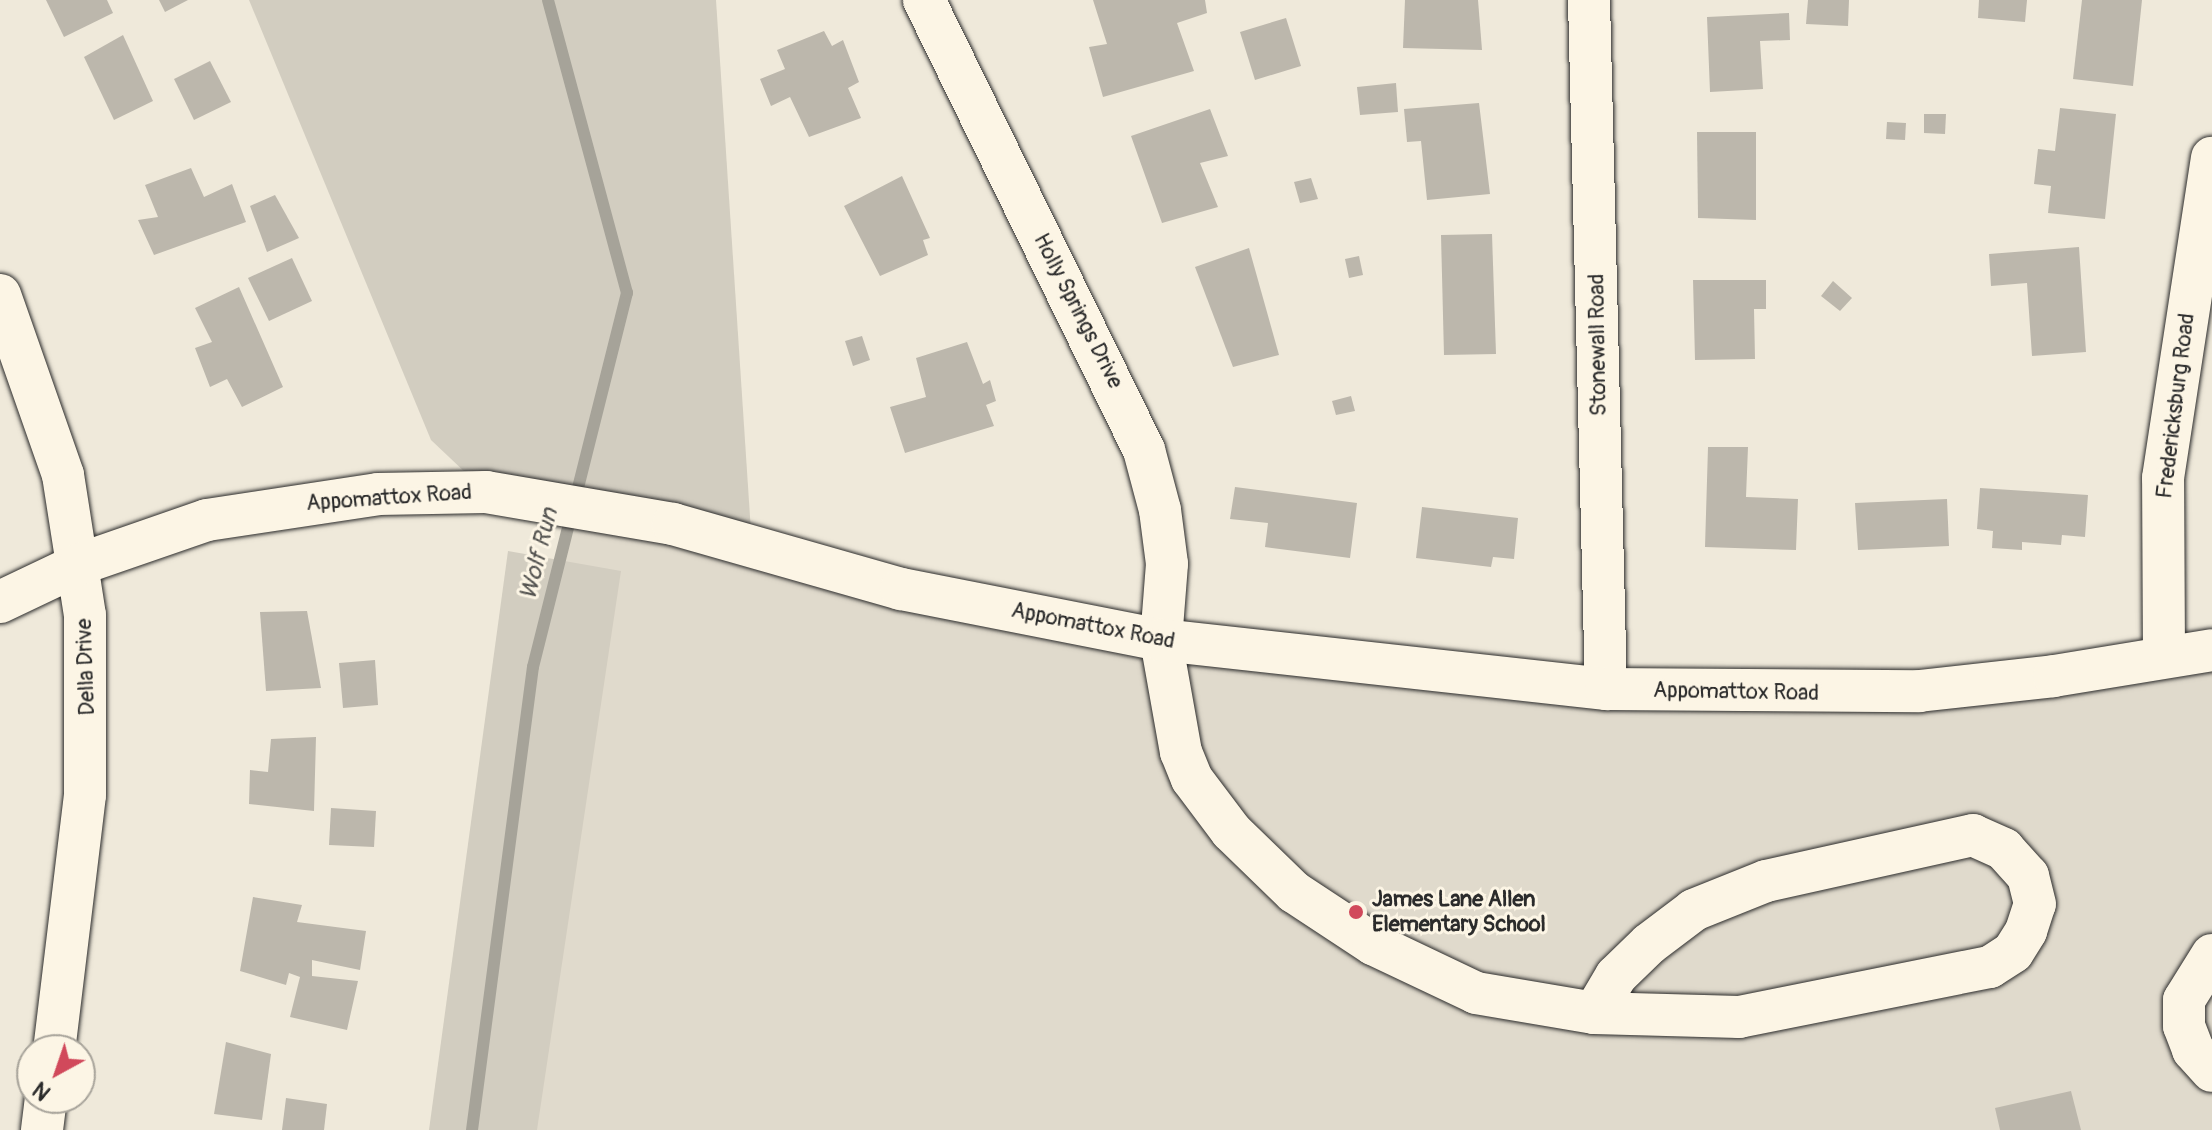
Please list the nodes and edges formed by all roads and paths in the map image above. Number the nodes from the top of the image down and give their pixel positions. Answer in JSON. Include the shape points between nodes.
{"nodes":[{"id":1,"x":924,"y":0,"type":"edge"},
{"id":2,"x":1589,"y":0,"type":"edge"},
{"id":3,"x":2212,"y":158,"type":"edge"},
{"id":4,"x":0,"y":295,"type":"edge"},
{"id":5,"x":80,"y":564,"type":"junction"},
{"id":6,"x":0,"y":602,"type":"edge"},
{"id":7,"x":1161,"y":640,"type":"junction"},
{"id":8,"x":2212,"y":650,"type":"edge"},
{"id":9,"x":2164,"y":657,"type":"junction"},
{"id":10,"x":1606,"y":689,"type":"junction"},
{"id":11,"x":2212,"y":955,"type":"edge"},
{"id":12,"x":1594,"y":1013,"type":"junction"},
{"id":13,"x":56,"y":1034,"type":"edge"},
{"id":14,"x":2212,"y":1071,"type":"edge"}],
"edges":[{"from":1,"to":7,"type":"street","name":"Holly Springs Drive","via":[[1144,450],[1167,564]]},
{"from":2,"to":10,"type":"street","name":"Stonewall Road"},
{"from":3,"to":9,"type":"street","name":"Fredericksburg Road","via":[[2163,478]]},
{"from":4,"to":5,"type":"street","name":"Della Drive","via":[[63,475]]},
{"from":5,"to":6,"type":"street","name":"Appomattox Road"},
{"from":5,"to":7,"type":"street","name":"Appomattox Road","via":[[168,532],[266,507],[426,491],[529,496],[602,509],[901,589]]},
{"from":5,"to":13,"type":"street","name":"Della Drive","via":[[86,646],[85,795]]},
{"from":7,"to":10,"type":"street","name":"Appomattox Road"},
{"from":7,"to":12,"type":"street","name":"Holly Springs Drive","via":[[1181,752],[1192,779],[1231,831],[1294,892],[1373,944],[1476,993]]},
{"from":8,"to":9,"type":"street","name":"Appomattox Road"},
{"from":9,"to":10,"type":"street","name":"Appomattox Road","via":[[1919,691]]},
{"from":11,"to":14,"type":"street","via":[[2184,1000],[2184,1026],[2193,1050]]},
{"from":12,"to":12,"type":"street","name":"Holly Springs Drive","via":[[1739,1017],[1990,967],[2013,952],[2026,931],[2035,904],[2028,876],[2004,849],[1973,835],[1766,881],[1694,910],[1649,944],[1616,976]]}]}
